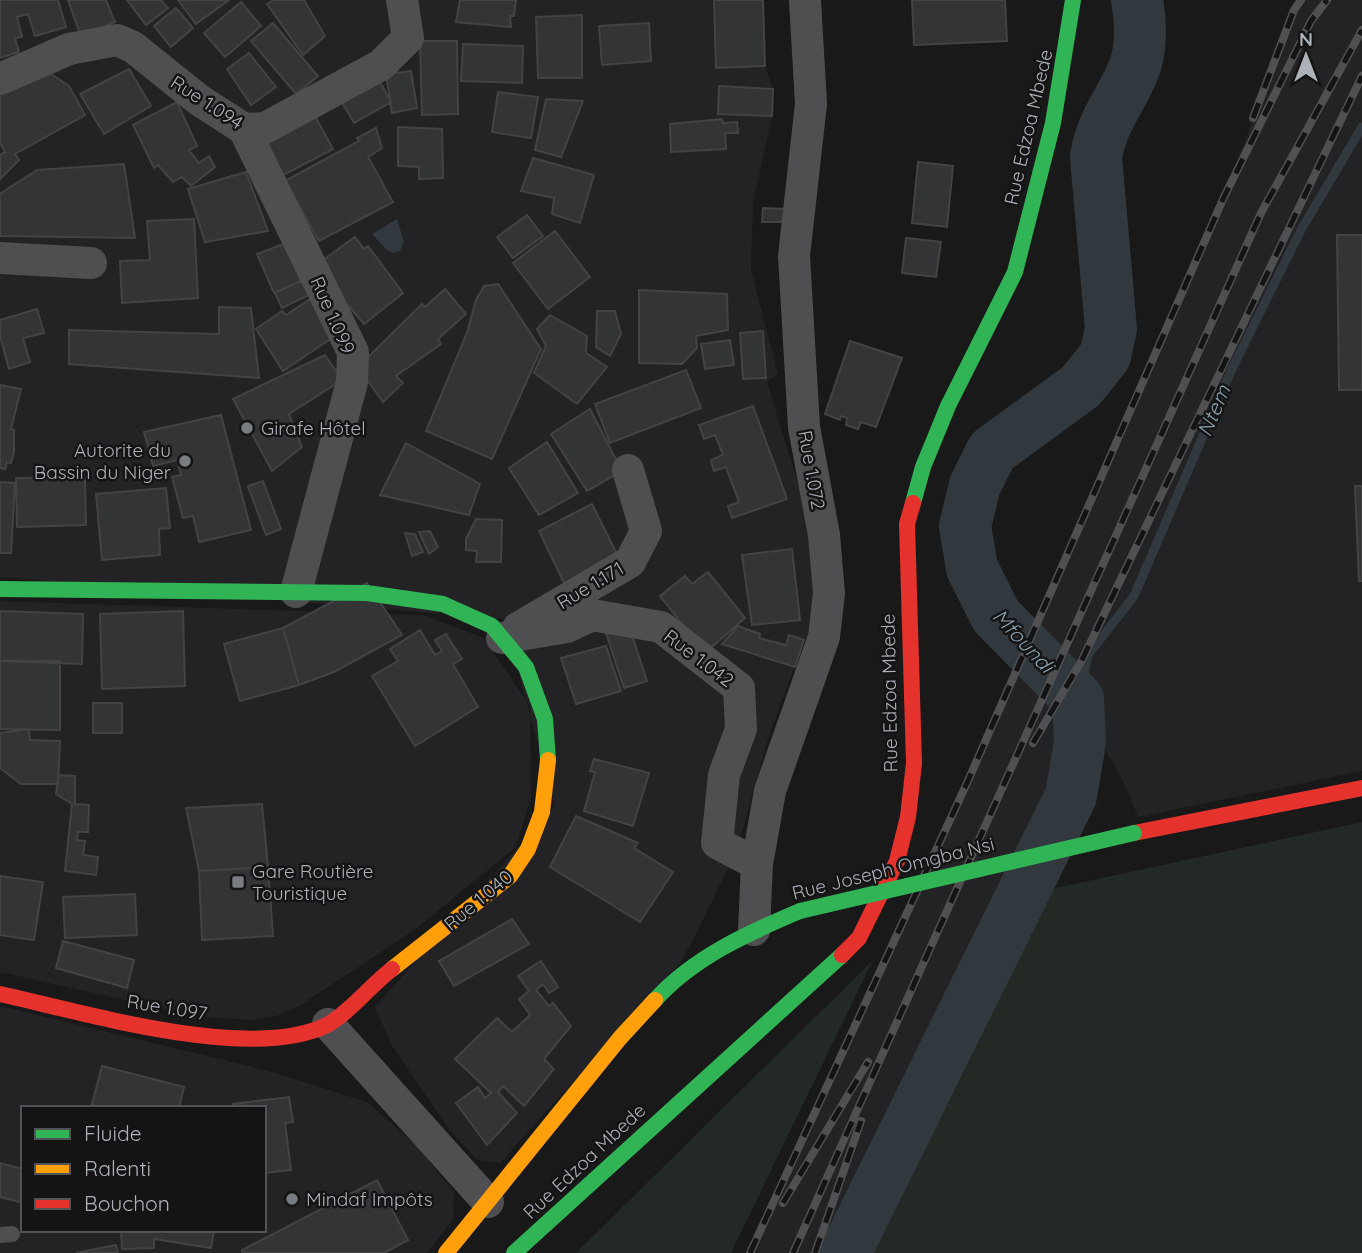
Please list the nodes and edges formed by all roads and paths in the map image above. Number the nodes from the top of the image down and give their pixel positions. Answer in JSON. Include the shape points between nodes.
{"nodes":[{"id":1,"x":402,"y":0,"type":"edge"},
{"id":2,"x":805,"y":0,"type":"edge"},
{"id":3,"x":1073,"y":0,"type":"edge"},
{"id":4,"x":0,"y":79,"type":"edge"},
{"id":5,"x":244,"y":129,"type":"junction"},
{"id":6,"x":0,"y":258,"type":"edge"},
{"id":7,"x":91,"y":263,"type":"dead end"},
{"id":8,"x":628,"y":470,"type":"dead end"},
{"id":9,"x":0,"y":589,"type":"edge"},
{"id":10,"x":296,"y":592,"type":"junction"},
{"id":11,"x":502,"y":638,"type":"junction"},
{"id":12,"x":1362,"y":788,"type":"edge"},
{"id":13,"x":757,"y":864,"type":"junction"},
{"id":14,"x":754,"y":930,"type":"junction"},
{"id":15,"x":0,"y":994,"type":"edge"},
{"id":16,"x":328,"y":1024,"type":"junction"},
{"id":17,"x":488,"y":1202,"type":"junction"},
{"id":18,"x":446,"y":1253,"type":"edge"},
{"id":19,"x":514,"y":1253,"type":"edge"}],
"edges":[{"from":1,"to":5,"type":"street","name":"Rue 1.094","via":[[408,38],[382,65],[265,128]]},
{"from":2,"to":13,"type":"street","name":"Rue 1.072","via":[[811,104],[794,256],[804,426],[824,535],[829,593],[824,636],[770,791]]},
{"from":3,"to":19,"type":"street","name":"Rue Edzoa Mbede","via":[[1053,123],[1015,272],[948,406],[923,467],[907,524],[914,763],[897,861],[859,939]]},
{"from":4,"to":5,"type":"street","name":"Rue 1.094","via":[[69,50],[117,40]]},
{"from":5,"to":10,"type":"street","name":"Rue 1.099","via":[[353,352],[352,382]]},
{"from":6,"to":7,"type":"street"},
{"from":8,"to":11,"type":"street","name":"Rue 1.171","via":[[646,531],[630,562]]},
{"from":9,"to":10,"type":"street","name":"Rue 1.040"},
{"from":10,"to":11,"type":"street","name":"Rue 1.040","via":[[366,593],[443,604],[492,626]]},
{"from":11,"to":13,"type":"street","name":"Rue 1.042","via":[[567,627],[592,615],[661,627],[739,688],[741,729],[724,775],[717,843]]},
{"from":11,"to":16,"type":"street","name":"Rue 1.040","via":[[526,667],[545,719],[549,770],[542,812],[528,849],[510,876]]},
{"from":12,"to":14,"type":"street","name":"Rue Joseph Omgba Nsi","bridge":true,"via":[[1134,833],[800,911]]},
{"from":13,"to":14,"type":"street","name":"Rue 1.072"},
{"from":14,"to":17,"type":"street","name":"Rue Joseph Omgba Nsi","via":[[709,955],[661,993]]},
{"from":15,"to":16,"type":"street","name":"Rue 1.097","via":[[194,1035],[254,1038],[299,1034]]},
{"from":16,"to":17,"type":"street"},
{"from":17,"to":18,"type":"street","name":"Rue Joseph Omgba Nsi"}]}
